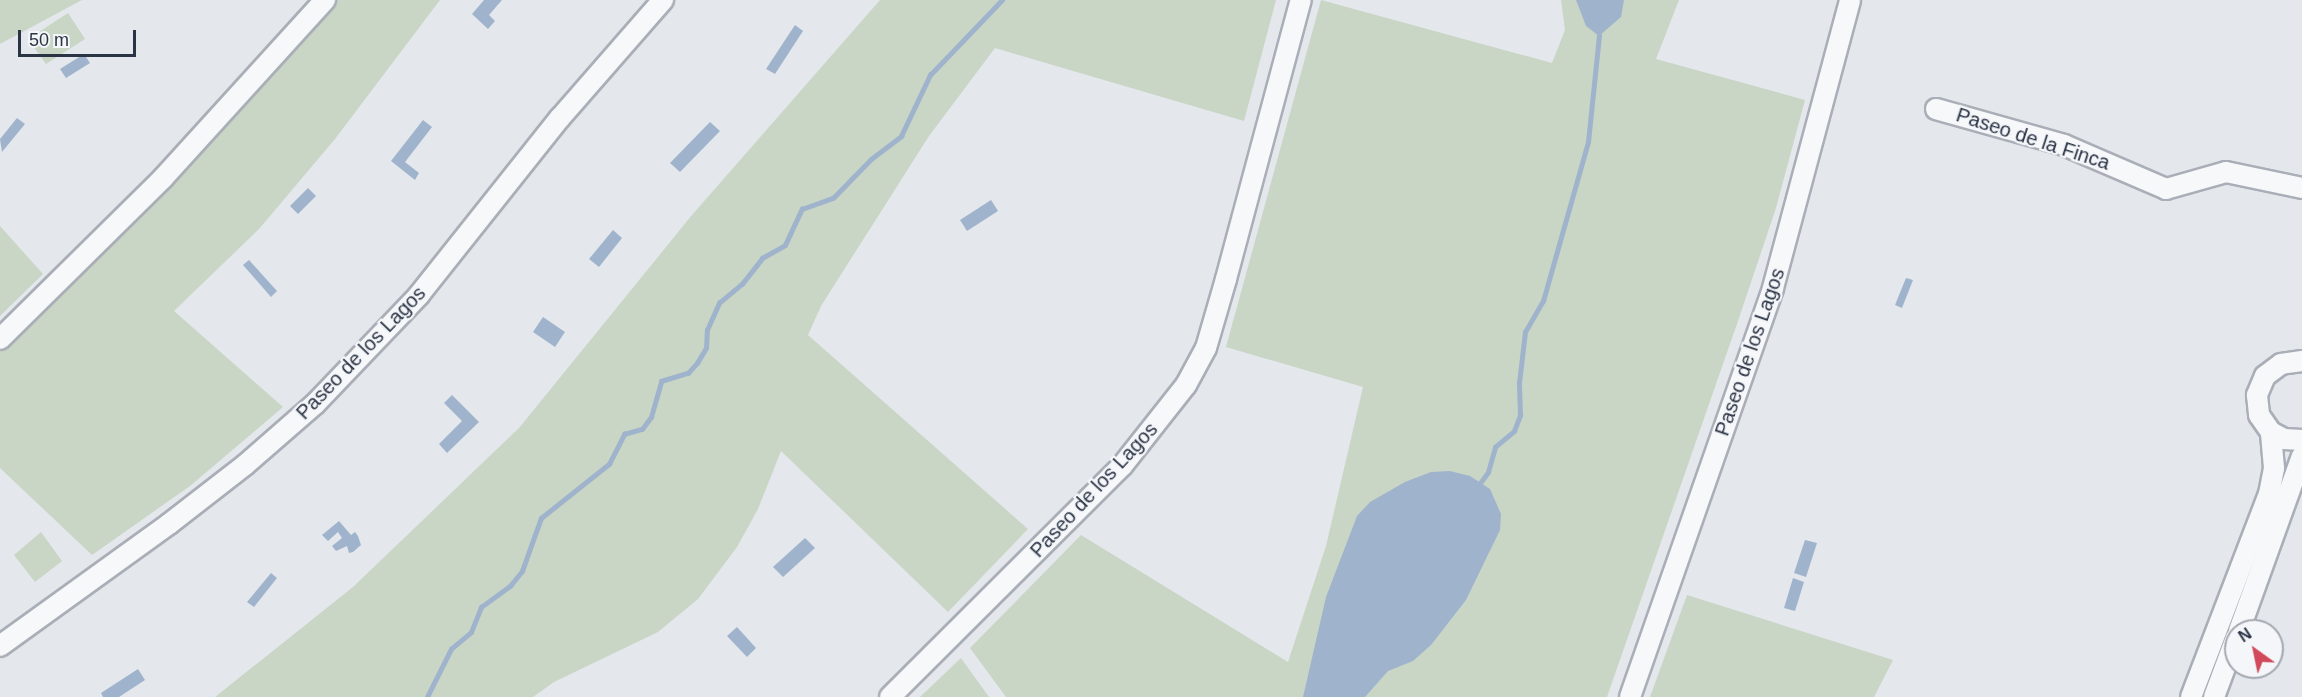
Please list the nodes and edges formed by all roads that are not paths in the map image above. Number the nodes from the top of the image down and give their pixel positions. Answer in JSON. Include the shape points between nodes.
{"nodes":[{"id":1,"x":325,"y":0,"type":"edge"},
{"id":2,"x":663,"y":0,"type":"edge"},
{"id":3,"x":1300,"y":0,"type":"edge"},
{"id":4,"x":1850,"y":0,"type":"edge"},
{"id":5,"x":1936,"y":109,"type":"dead end"},
{"id":6,"x":2302,"y":188,"type":"edge"},
{"id":7,"x":0,"y":339,"type":"edge"},
{"id":8,"x":2302,"y":360,"type":"edge"},
{"id":9,"x":2271,"y":432,"type":"junction"},
{"id":10,"x":2302,"y":440,"type":"edge"},
{"id":11,"x":2302,"y":456,"type":"edge"},
{"id":12,"x":2243,"y":619,"type":"edge"},
{"id":13,"x":0,"y":646,"type":"edge"},
{"id":14,"x":2224,"y":670,"type":"edge"},
{"id":15,"x":890,"y":697,"type":"edge"},
{"id":16,"x":1630,"y":697,"type":"edge"},
{"id":17,"x":2191,"y":697,"type":"edge"},
{"id":18,"x":2214,"y":697,"type":"edge"}],
"edges":[{"from":1,"to":7,"type":"street","via":[[164,178]]},
{"from":2,"to":13,"type":"street","name":"Paseo de los Lagos","via":[[560,118],[419,295],[315,404],[169,524]]},
{"from":3,"to":15,"type":"street","name":"Paseo de los Lagos","via":[[1206,348],[1186,385],[1122,466]]},
{"from":4,"to":16,"type":"street","name":"Paseo de los Lagos","via":[[1773,288]]},
{"from":5,"to":6,"type":"street","name":"Paseo de la Finca","via":[[2064,145],[2166,189],[2226,172]]},
{"from":8,"to":9,"type":"street","via":[[2281,364],[2265,376],[2257,395],[2259,415]]},
{"from":9,"to":10,"type":"street","via":[[2284,439]]},
{"from":9,"to":17,"type":"street","via":[[2274,468],[2268,496]]},
{"from":11,"to":12,"type":"street"},
{"from":14,"to":18,"type":"street"}]}
